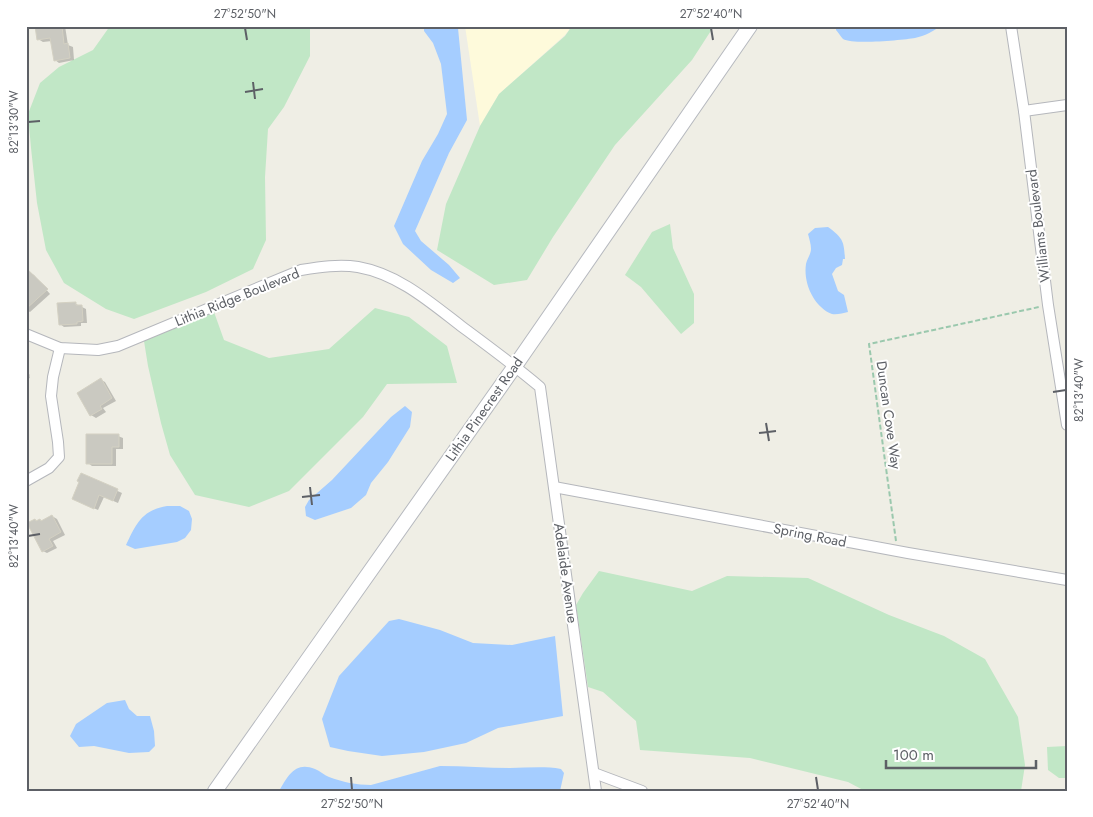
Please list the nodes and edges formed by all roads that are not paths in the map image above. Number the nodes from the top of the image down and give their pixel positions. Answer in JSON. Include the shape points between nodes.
{"nodes":[{"id":1,"x":750,"y":26,"type":"edge"},
{"id":2,"x":1011,"y":26,"type":"edge"},
{"id":3,"x":1067,"y":105,"type":"edge"},
{"id":4,"x":1024,"y":111,"type":"junction"},
{"id":5,"x":26,"y":334,"type":"edge"},
{"id":6,"x":60,"y":348,"type":"junction"},
{"id":7,"x":515,"y":366,"type":"junction"},
{"id":8,"x":1067,"y":425,"type":"edge"},
{"id":9,"x":26,"y":481,"type":"edge"},
{"id":10,"x":554,"y":487,"type":"junction"},
{"id":11,"x":1067,"y":580,"type":"edge"},
{"id":12,"x":594,"y":773,"type":"junction"},
{"id":13,"x":215,"y":791,"type":"edge"},
{"id":14,"x":596,"y":791,"type":"edge"},
{"id":15,"x":642,"y":791,"type":"edge"}],
"edges":[{"from":1,"to":7,"type":"main road","name":"Lithia Pinecrest Road"},
{"from":2,"to":4,"type":"street","name":"Williams Boulevard"},
{"from":3,"to":4,"type":"street"},
{"from":4,"to":8,"type":"street","name":"Williams Boulevard","via":[[1048,305]]},
{"from":5,"to":6,"type":"street","name":"Lithia Ridge Boulevard"},
{"from":6,"to":7,"type":"street","name":"Lithia Ridge Boulevard","via":[[98,350],[118,346],[301,270],[333,265],[359,267],[384,275],[418,294]]},
{"from":6,"to":9,"type":"street","via":[[51,396],[59,457],[49,468]]},
{"from":7,"to":10,"type":"street","name":"Adelaide Avenue","via":[[540,387]]},
{"from":7,"to":13,"type":"main road","name":"Lithia Pinecrest Road"},
{"from":10,"to":11,"type":"street","name":"Spring Road"},
{"from":10,"to":12,"type":"street","name":"Adelaide Avenue"},
{"from":12,"to":14,"type":"street","name":"Adelaide Avenue"},
{"from":12,"to":15,"type":"street"}]}
